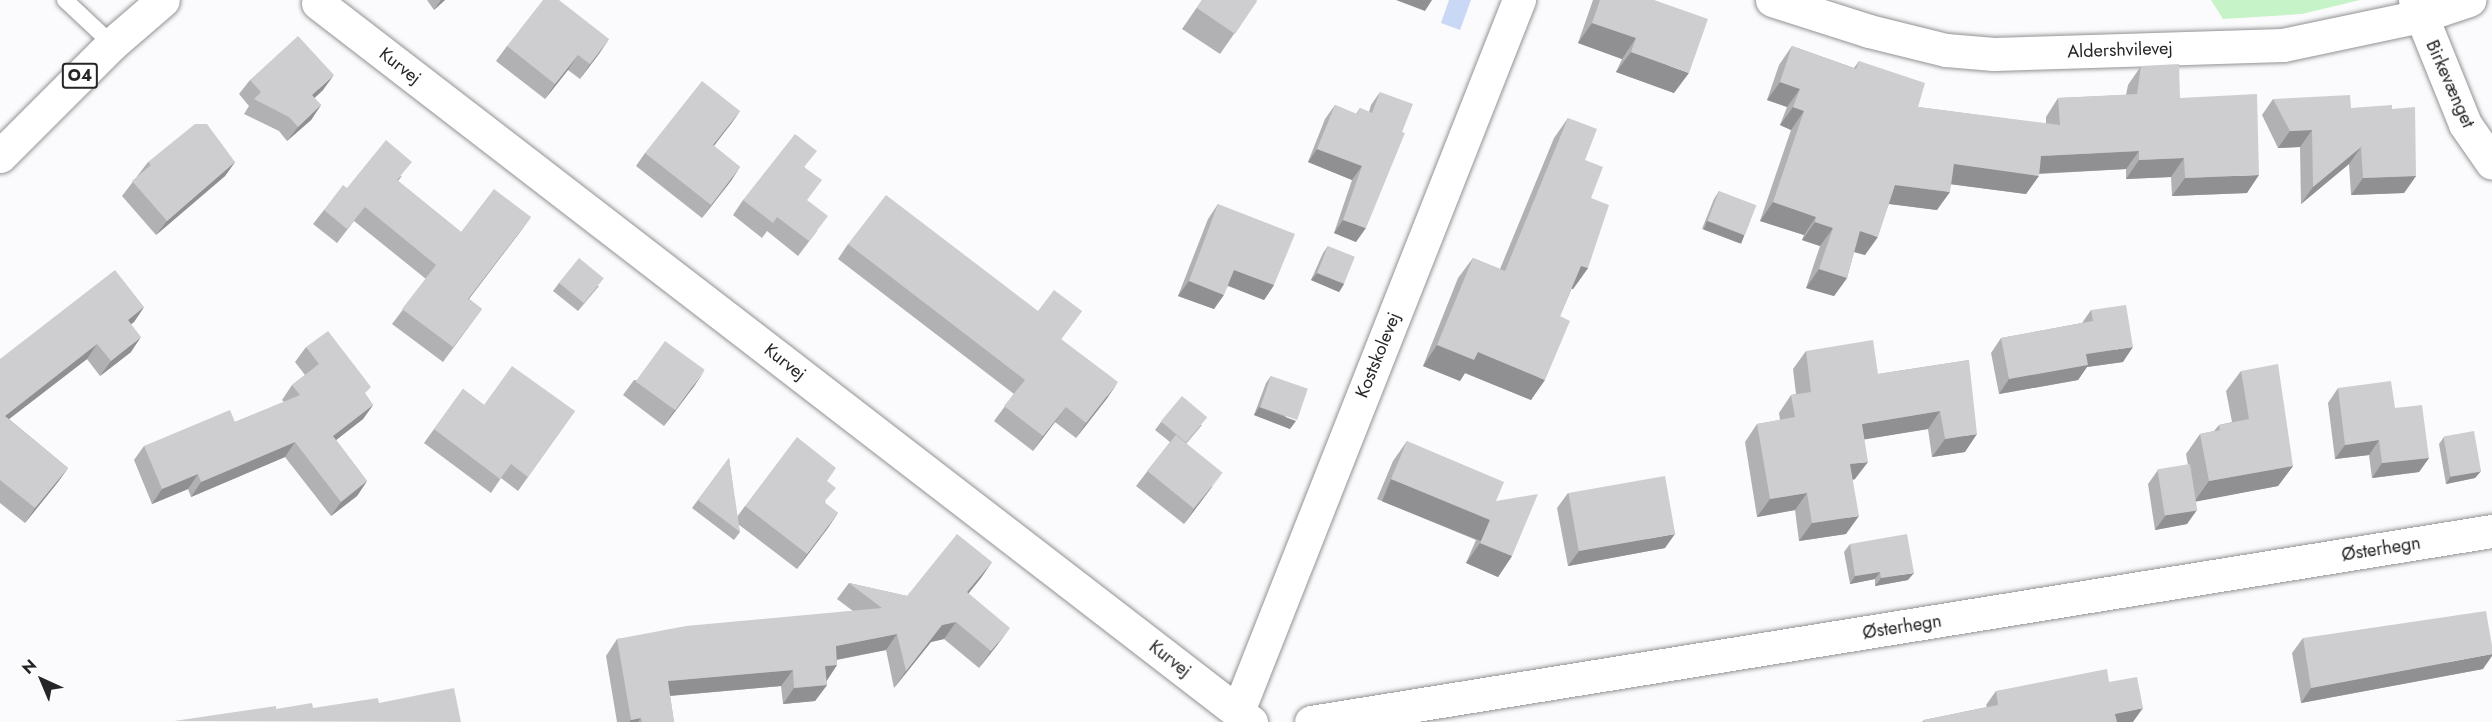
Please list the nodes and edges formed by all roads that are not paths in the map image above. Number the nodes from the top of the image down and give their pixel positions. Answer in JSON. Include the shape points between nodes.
{"nodes":[{"id":1,"x":65,"y":0,"type":"edge"},
{"id":2,"x":163,"y":0,"type":"edge"},
{"id":3,"x":1519,"y":0,"type":"edge"},
{"id":4,"x":1772,"y":0,"type":"edge"},
{"id":5,"x":2469,"y":0,"type":"edge"},
{"id":6,"x":318,"y":3,"type":"dead end"},
{"id":7,"x":2418,"y":8,"type":"edge"},
{"id":8,"x":112,"y":44,"type":"junction"},
{"id":9,"x":0,"y":156,"type":"edge"},
{"id":10,"x":2492,"y":163,"type":"edge"},
{"id":11,"x":2492,"y":531,"type":"edge"},
{"id":12,"x":1245,"y":716,"type":"edge"},
{"id":13,"x":1311,"y":722,"type":"edge"}],
"edges":[{"from":1,"to":8,"type":"lane"},
{"from":2,"to":8,"type":"street","number":"O4"},
{"from":3,"to":12,"type":"street","name":"Kostskolevej"},
{"from":4,"to":7,"type":"street","name":"Aldershvilevej","via":[[1946,50],[1994,54],[2283,45]]},
{"from":5,"to":7,"type":"street","name":"Aldershvilevej"},
{"from":6,"to":12,"type":"street","name":"Kurvej"},
{"from":7,"to":10,"type":"street","name":"Birkevænget","via":[[2465,124]]},
{"from":8,"to":9,"type":"street","number":"O4"},
{"from":11,"to":13,"type":"street","name":"Østerhegn"}]}
